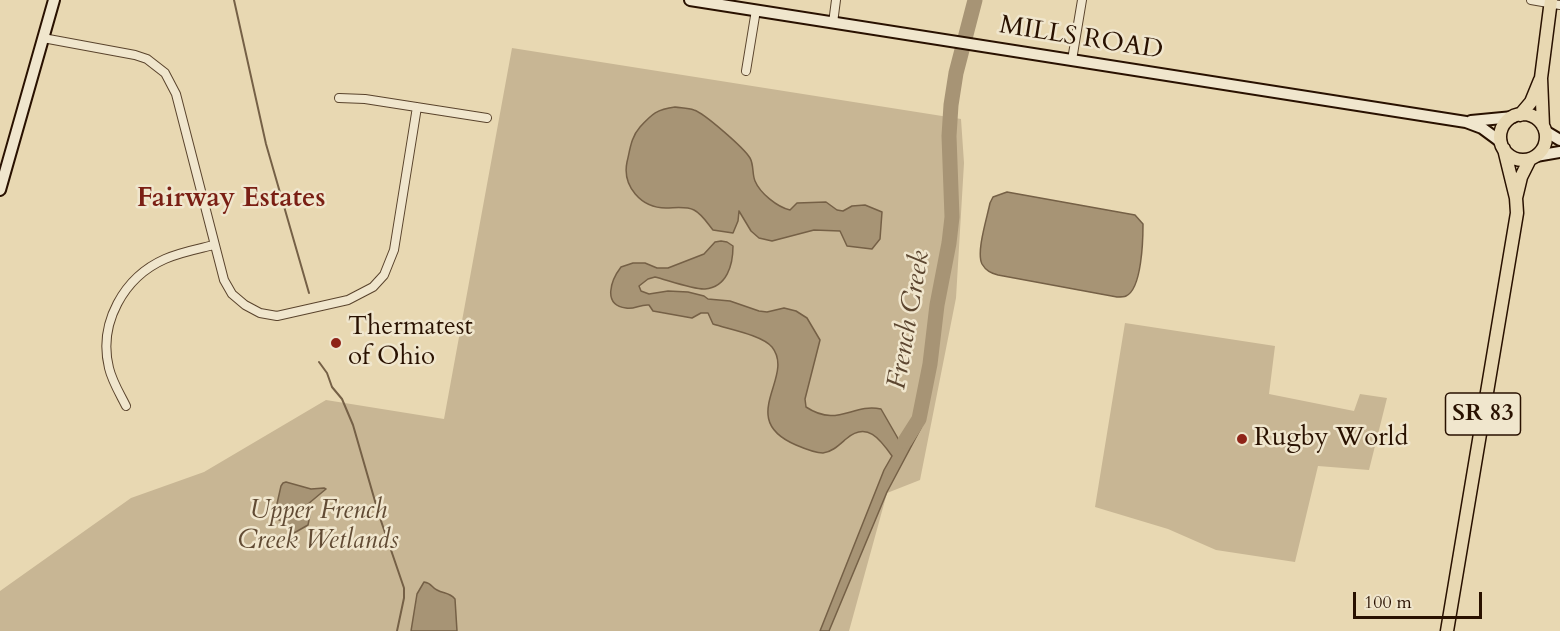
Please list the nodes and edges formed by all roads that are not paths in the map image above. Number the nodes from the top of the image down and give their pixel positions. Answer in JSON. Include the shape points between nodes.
{"nodes":[{"id":1,"x":54,"y":0,"type":"edge"},
{"id":2,"x":690,"y":0,"type":"edge"},
{"id":3,"x":836,"y":0,"type":"edge"},
{"id":4,"x":1082,"y":0,"type":"edge"},
{"id":5,"x":1531,"y":0,"type":"edge"},
{"id":6,"x":1554,"y":3,"type":"edge"},
{"id":7,"x":756,"y":10,"type":"junction"},
{"id":8,"x":833,"y":22,"type":"junction"},
{"id":9,"x":43,"y":38,"type":"junction"},
{"id":10,"x":1072,"y":60,"type":"junction"},
{"id":11,"x":746,"y":71,"type":"dead end"},
{"id":12,"x":1541,"y":78,"type":"junction"},
{"id":13,"x":339,"y":98,"type":"dead end"},
{"id":14,"x":417,"y":107,"type":"junction"},
{"id":15,"x":1516,"y":116,"type":"junction"},
{"id":16,"x":487,"y":118,"type":"dead end"},
{"id":17,"x":1466,"y":122,"type":"junction"},
{"id":18,"x":1544,"y":129,"type":"junction"},
{"id":19,"x":1560,"y":140,"type":"edge"},
{"id":20,"x":1502,"y":146,"type":"junction"},
{"id":21,"x":1560,"y":152,"type":"edge"},
{"id":22,"x":1533,"y":158,"type":"junction"},
{"id":23,"x":0,"y":190,"type":"edge"},
{"id":24,"x":1516,"y":198,"type":"junction"},
{"id":25,"x":214,"y":245,"type":"junction"},
{"id":26,"x":126,"y":406,"type":"dead end"},
{"id":27,"x":1447,"y":631,"type":"edge"}],
"edges":[{"from":1,"to":9,"type":"street"},
{"from":2,"to":7,"type":"street","name":"MILLS ROAD"},
{"from":3,"to":8,"type":"street"},
{"from":4,"to":10,"type":"street"},
{"from":5,"to":6,"type":"street"},
{"from":6,"to":12,"type":"main road"},
{"from":7,"to":8,"type":"street","name":"MILLS ROAD"},
{"from":7,"to":11,"type":"street"},
{"from":8,"to":10,"type":"street","name":"MILLS ROAD"},
{"from":9,"to":23,"type":"street"},
{"from":9,"to":25,"type":"street","via":[[135,55],[153,62],[165,73],[176,94]]},
{"from":10,"to":17,"type":"street","name":"MILLS ROAD"},
{"from":12,"to":15,"type":"main road","via":[[1531,102]]},
{"from":12,"to":18,"type":"main road"},
{"from":13,"to":14,"type":"street"},
{"from":14,"to":16,"type":"street"},
{"from":14,"to":25,"type":"street","via":[[392,259],[379,282],[364,293],[284,316],[260,313],[232,294]]},
{"from":15,"to":17,"type":"street","name":"MILLS ROAD"},
{"from":15,"to":18,"type":"main road","via":[[1533,117]]},
{"from":15,"to":20,"type":"main road","via":[[1503,128]]},
{"from":17,"to":20,"type":"street","name":"MILLS ROAD","via":[[1482,128]]},
{"from":18,"to":19,"type":"street"},
{"from":18,"to":22,"type":"main road","via":[[1545,145]]},
{"from":20,"to":22,"type":"main road","via":[[1515,159]]},
{"from":20,"to":24,"type":"main road","number":"SR 83"},
{"from":21,"to":22,"type":"street"},
{"from":22,"to":24,"type":"main road","number":"SR 83","via":[[1521,177]]},
{"from":24,"to":27,"type":"main road","number":"SR 83","via":[[1517,213]]},
{"from":25,"to":26,"type":"street","via":[[150,267],[130,284],[117,305],[107,334],[107,357]]}]}
